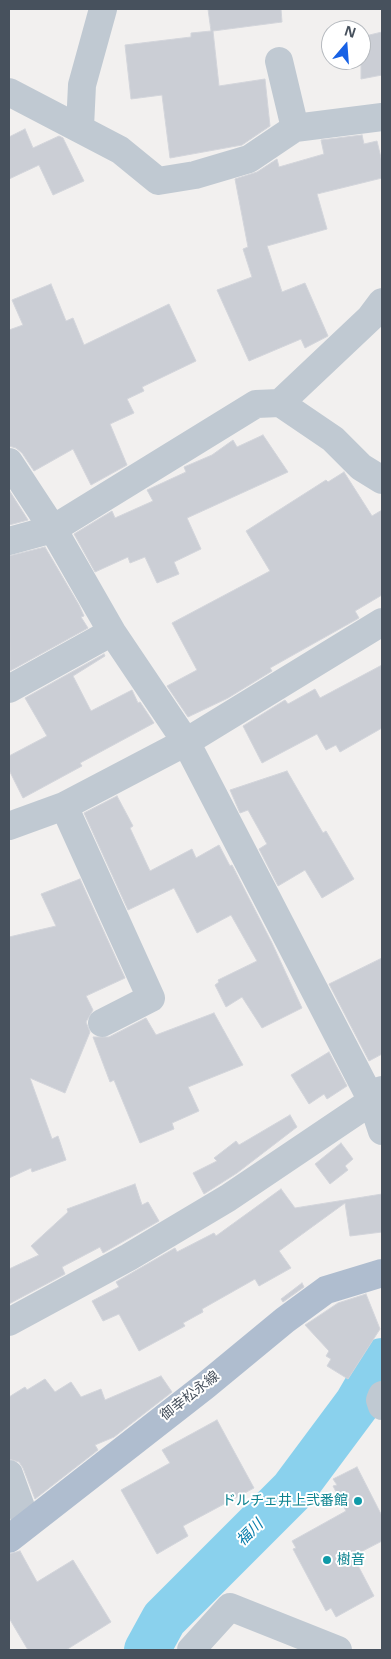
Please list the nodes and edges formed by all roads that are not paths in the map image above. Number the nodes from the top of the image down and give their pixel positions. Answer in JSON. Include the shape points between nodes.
{"nodes":[{"id":1,"x":103,"y":9,"type":"edge"},
{"id":2,"x":279,"y":61,"type":"dead end"},
{"id":3,"x":9,"y":92,"type":"edge"},
{"id":4,"x":382,"y":118,"type":"edge"},
{"id":5,"x":80,"y":127,"type":"junction"},
{"id":6,"x":295,"y":128,"type":"junction"},
{"id":7,"x":382,"y":302,"type":"edge"},
{"id":8,"x":280,"y":403,"type":"junction"},
{"id":9,"x":9,"y":462,"type":"edge"},
{"id":10,"x":382,"y":480,"type":"edge"},
{"id":11,"x":53,"y":529,"type":"junction"},
{"id":12,"x":9,"y":541,"type":"edge"},
{"id":13,"x":382,"y":622,"type":"edge"},
{"id":14,"x":112,"y":632,"type":"junction"},
{"id":15,"x":9,"y":689,"type":"edge"},
{"id":16,"x":186,"y":742,"type":"junction"},
{"id":17,"x":64,"y":806,"type":"junction"},
{"id":18,"x":11,"y":818,"type":"edge"},
{"id":19,"x":102,"y":1023,"type":"dead end"},
{"id":20,"x":377,"y":1095,"type":"edge"},
{"id":21,"x":382,"y":1131,"type":"edge"},
{"id":22,"x":382,"y":1273,"type":"edge"},
{"id":23,"x":9,"y":1322,"type":"edge"},
{"id":24,"x":382,"y":1394,"type":"edge"},
{"id":25,"x":382,"y":1406,"type":"edge"},
{"id":26,"x":9,"y":1474,"type":"edge"},
{"id":27,"x":18,"y":1532,"type":"edge"},
{"id":28,"x":324,"y":1648,"type":"edge"},
{"id":29,"x":191,"y":1650,"type":"edge"}],
"edges":[{"from":1,"to":5,"type":"street","via":[[82,85]]},
{"from":2,"to":6,"type":"street"},
{"from":3,"to":5,"type":"street"},
{"from":4,"to":6,"type":"street"},
{"from":5,"to":6,"type":"street","via":[[120,150],[158,181],[195,175],[249,159]]},
{"from":7,"to":8,"type":"street","via":[[370,318]]},
{"from":8,"to":10,"type":"street","via":[[333,439],[361,467]]},
{"from":8,"to":11,"type":"street","via":[[256,404]]},
{"from":9,"to":11,"type":"street"},
{"from":11,"to":12,"type":"street"},
{"from":11,"to":14,"type":"street"},
{"from":13,"to":16,"type":"street"},
{"from":14,"to":15,"type":"street"},
{"from":14,"to":16,"type":"street"},
{"from":16,"to":17,"type":"street"},
{"from":16,"to":20,"type":"street"},
{"from":17,"to":18,"type":"street"},
{"from":17,"to":19,"type":"street","via":[[151,998]]},
{"from":20,"to":21,"type":"street"},
{"from":20,"to":23,"type":"street","via":[[228,1198]]},
{"from":22,"to":27,"type":"main road","name":"御幸松永線","via":[[326,1290]]},
{"from":24,"to":25,"type":"street"},
{"from":26,"to":27,"type":"street"},
{"from":28,"to":29,"type":"street","via":[[230,1607]]}]}
